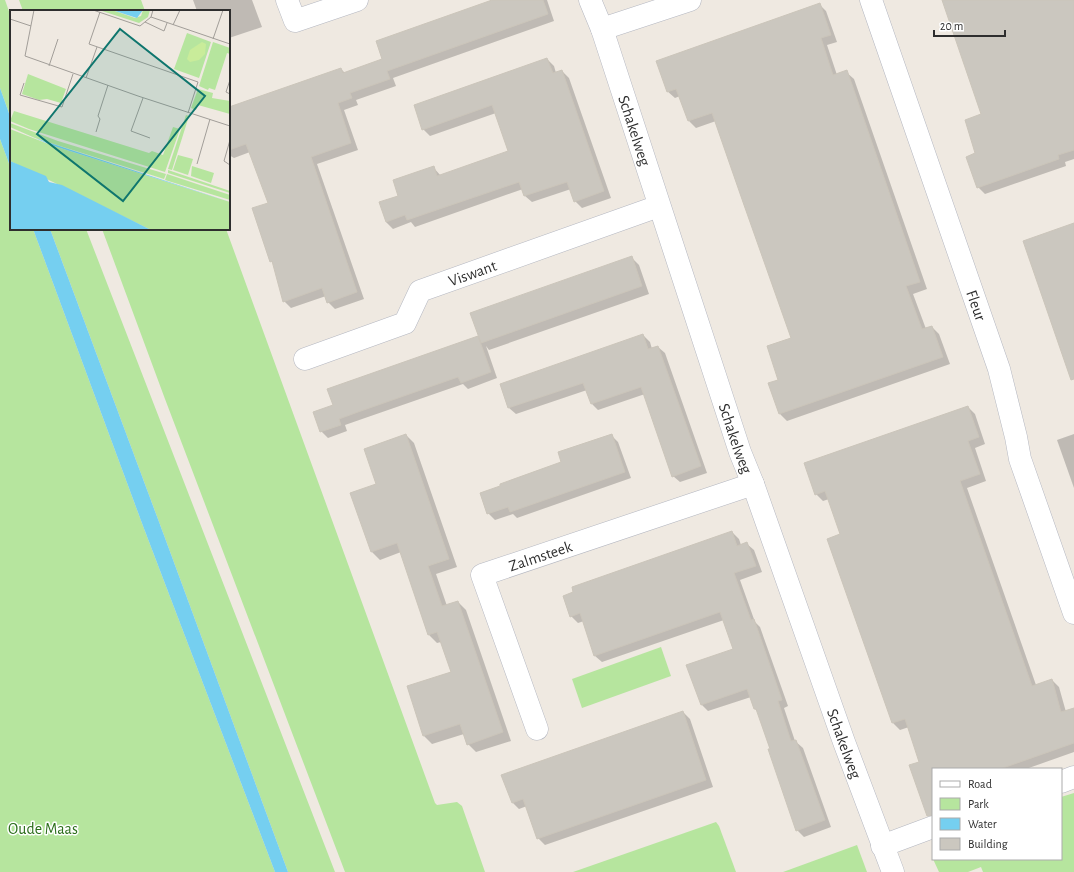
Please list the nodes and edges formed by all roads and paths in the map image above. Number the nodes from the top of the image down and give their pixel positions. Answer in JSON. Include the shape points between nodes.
{"nodes":[{"id":1,"x":287,"y":0,"type":"edge"},
{"id":2,"x":357,"y":0,"type":"edge"},
{"id":3,"x":590,"y":0,"type":"edge"},
{"id":4,"x":690,"y":0,"type":"edge"},
{"id":5,"x":871,"y":0,"type":"edge"},
{"id":6,"x":602,"y":29,"type":"junction"},
{"id":7,"x":659,"y":206,"type":"junction"},
{"id":8,"x":305,"y":359,"type":"dead end"},
{"id":9,"x":753,"y":484,"type":"junction"},
{"id":10,"x":1074,"y":613,"type":"edge"},
{"id":11,"x":537,"y":729,"type":"dead end"},
{"id":12,"x":1074,"y":777,"type":"edge"},
{"id":13,"x":1062,"y":782,"type":"edge"},
{"id":14,"x":932,"y":828,"type":"edge"},
{"id":15,"x":882,"y":846,"type":"junction"},
{"id":16,"x":893,"y":872,"type":"edge"}],
"edges":[{"from":1,"to":2,"type":"street","via":[[294,22]]},
{"from":3,"to":6,"type":"street","name":"Schakelweg"},
{"from":4,"to":6,"type":"street"},
{"from":5,"to":10,"type":"street","name":"Fleur","via":[[999,369],[1020,459]]},
{"from":6,"to":7,"type":"street","name":"Schakelweg"},
{"from":7,"to":8,"type":"street","name":"Viswant","via":[[420,291],[405,323]]},
{"from":7,"to":9,"type":"street","name":"Schakelweg","via":[[740,452]]},
{"from":9,"to":11,"type":"street","name":"Zalmsteek","via":[[482,575]]},
{"from":9,"to":15,"type":"street","name":"Schakelweg"},
{"from":12,"to":13,"type":"street"},
{"from":14,"to":15,"type":"street"},
{"from":15,"to":16,"type":"street","name":"Schakelweg"}]}
